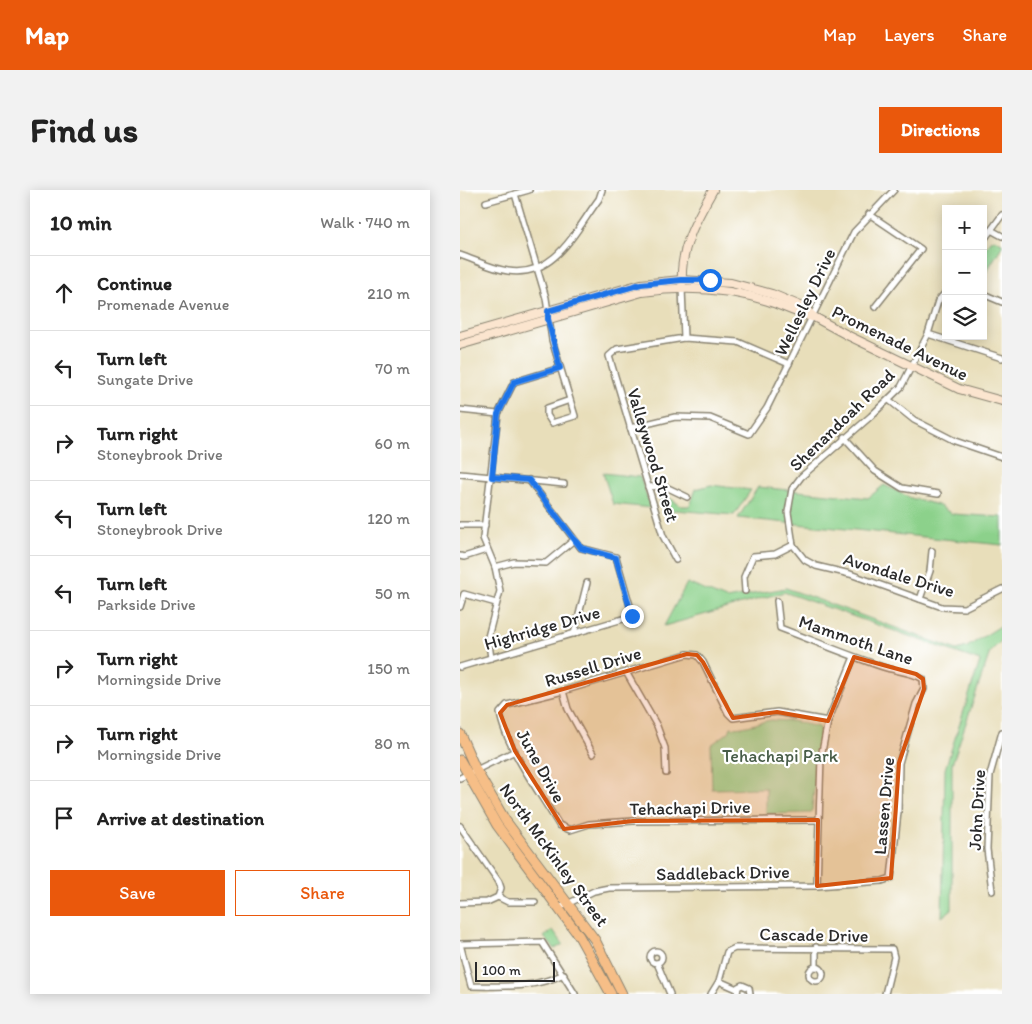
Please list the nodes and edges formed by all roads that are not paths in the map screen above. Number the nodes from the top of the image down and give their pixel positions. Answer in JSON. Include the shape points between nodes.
{"nodes":[{"id":1,"x":529,"y":190,"type":"edge"},
{"id":2,"x":602,"y":190,"type":"edge"},
{"id":3,"x":713,"y":190,"type":"edge"},
{"id":4,"x":894,"y":190,"type":"edge"},
{"id":5,"x":515,"y":194,"type":"junction"},
{"id":6,"x":486,"y":202,"type":"dead end"},
{"id":7,"x":869,"y":214,"type":"junction"},
{"id":8,"x":1002,"y":215,"type":"edge"},
{"id":9,"x":991,"y":230,"type":"junction"},
{"id":10,"x":987,"y":236,"type":"edge"},
{"id":11,"x":1002,"y":236,"type":"edge"},
{"id":12,"x":460,"y":255,"type":"edge"},
{"id":13,"x":537,"y":270,"type":"junction"},
{"id":14,"x":682,"y":284,"type":"junction"},
{"id":15,"x":943,"y":295,"type":"edge"},
{"id":16,"x":985,"y":295,"type":"edge"},
{"id":17,"x":1002,"y":302,"type":"edge"},
{"id":18,"x":875,"y":307,"type":"dead end"},
{"id":19,"x":548,"y":315,"type":"junction"},
{"id":20,"x":814,"y":317,"type":"junction"},
{"id":21,"x":928,"y":334,"type":"junction"},
{"id":22,"x":460,"y":336,"type":"edge"},
{"id":23,"x":684,"y":338,"type":"junction"},
{"id":24,"x":460,"y":345,"type":"edge"},
{"id":25,"x":1002,"y":358,"type":"edge"},
{"id":26,"x":789,"y":364,"type":"junction"},
{"id":27,"x":912,"y":367,"type":"junction"},
{"id":28,"x":560,"y":368,"type":"junction"},
{"id":29,"x":570,"y":400,"type":"junction"},
{"id":30,"x":889,"y":400,"type":"junction"},
{"id":31,"x":1002,"y":401,"type":"edge"},
{"id":32,"x":460,"y":410,"type":"edge"},
{"id":33,"x":498,"y":414,"type":"junction"},
{"id":34,"x":630,"y":428,"type":"junction"},
{"id":35,"x":844,"y":438,"type":"junction"},
{"id":36,"x":1002,"y":457,"type":"edge"},
{"id":37,"x":460,"y":474,"type":"edge"},
{"id":38,"x":492,"y":477,"type":"junction"},
{"id":39,"x":529,"y":480,"type":"junction"},
{"id":40,"x":564,"y":484,"type":"dead end"},
{"id":41,"x":648,"y":487,"type":"junction"},
{"id":42,"x":938,"y":494,"type":"dead end"},
{"id":43,"x":687,"y":497,"type":"dead end"},
{"id":44,"x":462,"y":523,"type":"edge"},
{"id":45,"x":484,"y":525,"type":"junction"},
{"id":46,"x":574,"y":540,"type":"junction"},
{"id":47,"x":793,"y":545,"type":"junction"},
{"id":48,"x":486,"y":550,"type":"junction"},
{"id":49,"x":932,"y":551,"type":"dead end"},
{"id":50,"x":460,"y":556,"type":"edge"},
{"id":51,"x":676,"y":560,"type":"dead end"},
{"id":52,"x":495,"y":568,"type":"junction"},
{"id":53,"x":587,"y":583,"type":"dead end"},
{"id":54,"x":1002,"y":589,"type":"edge"},
{"id":55,"x":745,"y":591,"type":"dead end"},
{"id":56,"x":920,"y":599,"type":"junction"},
{"id":57,"x":777,"y":601,"type":"dead end"},
{"id":58,"x":496,"y":603,"type":"junction"},
{"id":59,"x":460,"y":608,"type":"edge"},
{"id":60,"x":574,"y":634,"type":"junction"},
{"id":61,"x":854,"y":657,"type":"junction"},
{"id":62,"x":491,"y":658,"type":"junction"},
{"id":63,"x":460,"y":667,"type":"edge"},
{"id":64,"x":626,"y":672,"type":"junction"},
{"id":65,"x":923,"y":679,"type":"joint"},
{"id":66,"x":563,"y":691,"type":"junction"},
{"id":67,"x":500,"y":713,"type":"joint"},
{"id":68,"x":828,"y":721,"type":"junction"},
{"id":69,"x":1002,"y":732,"type":"edge"},
{"id":70,"x":460,"y":734,"type":"edge"},
{"id":71,"x":515,"y":751,"type":"junction"},
{"id":72,"x":593,"y":754,"type":"dead end"},
{"id":73,"x":460,"y":760,"type":"edge"},
{"id":74,"x":476,"y":770,"type":"junction"},
{"id":75,"x":666,"y":774,"type":"dead end"},
{"id":76,"x":463,"y":776,"type":"edge"},
{"id":77,"x":818,"y":820,"type":"junction"},
{"id":78,"x":460,"y":826,"type":"edge"},
{"id":79,"x":564,"y":829,"type":"joint"},
{"id":80,"x":891,"y":878,"type":"joint"},
{"id":81,"x":817,"y":886,"type":"junction"},
{"id":82,"x":992,"y":891,"type":"dead end"},
{"id":83,"x":498,"y":897,"type":"junction"},
{"id":84,"x":535,"y":902,"type":"dead end"},
{"id":85,"x":460,"y":903,"type":"edge"},
{"id":86,"x":563,"y":906,"type":"junction"},
{"id":87,"x":460,"y":944,"type":"edge"},
{"id":88,"x":816,"y":947,"type":"junction"},
{"id":89,"x":657,"y":963,"type":"dead end"},
{"id":90,"x":816,"y":967,"type":"dead end"},
{"id":91,"x":564,"y":974,"type":"junction"},
{"id":92,"x":720,"y":981,"type":"junction"},
{"id":93,"x":737,"y":991,"type":"edge"},
{"id":94,"x":575,"y":994,"type":"edge"},
{"id":95,"x":611,"y":994,"type":"edge"},
{"id":96,"x":622,"y":994,"type":"edge"},
{"id":97,"x":670,"y":994,"type":"edge"},
{"id":98,"x":711,"y":994,"type":"edge"},
{"id":99,"x":750,"y":994,"type":"edge"},
{"id":100,"x":885,"y":994,"type":"edge"}],
"edges":[{"from":1,"to":5,"type":"street"},
{"from":2,"to":13,"type":"street","via":[[558,256]]},
{"from":3,"to":14,"type":"main road","via":[[689,234],[684,250]]},
{"from":4,"to":7,"type":"street","name":"Wellesley Drive"},
{"from":5,"to":6,"type":"street"},
{"from":5,"to":13,"type":"street"},
{"from":7,"to":18,"type":"street","via":[[921,250]]},
{"from":7,"to":20,"type":"street","name":"Wellesley Drive","via":[[854,232]]},
{"from":8,"to":9,"type":"street"},
{"from":9,"to":10,"type":"street"},
{"from":9,"to":11,"type":"street"},
{"from":12,"to":13,"type":"street","via":[[507,271]]},
{"from":13,"to":19,"type":"street"},
{"from":14,"to":19,"type":"main road","name":"Promenade Avenue","via":[[641,284]]},
{"from":14,"to":20,"type":"main road","name":"Promenade Avenue","via":[[731,283],[772,294],[803,307]]},
{"from":14,"to":23,"type":"street"},
{"from":15,"to":21,"type":"street","name":"Shenandoah Road","via":[[938,301]]},
{"from":16,"to":17,"type":"street"},
{"from":19,"to":22,"type":"main road","name":"Promenade Avenue"},
{"from":19,"to":24,"type":"main road","name":"Promenade Avenue"},
{"from":19,"to":28,"type":"street"},
{"from":20,"to":26,"type":"street","name":"Wellesley Drive"},
{"from":20,"to":27,"type":"main road","name":"Promenade Avenue"},
{"from":21,"to":25,"type":"street"},
{"from":21,"to":27,"type":"street","name":"Shenandoah Road"},
{"from":23,"to":26,"type":"street","via":[[738,342]]},
{"from":23,"to":34,"type":"street","name":"Valleywood Street","via":[[617,349],[609,356]]},
{"from":26,"to":34,"type":"street","name":"Wellesley Drive","via":[[767,408],[749,434],[710,418],[675,417]]},
{"from":27,"to":30,"type":"street","name":"Shenandoah Road"},
{"from":27,"to":31,"type":"main road","name":"Promenade Avenue","via":[[959,390]]},
{"from":28,"to":29,"type":"street"},
{"from":28,"to":33,"type":"street","via":[[514,382]]},
{"from":29,"to":29,"type":"street","via":[[575,416],[552,423],[547,416],[547,408]]},
{"from":30,"to":35,"type":"street","name":"Shenandoah Road"},
{"from":30,"to":36,"type":"street","via":[[914,420],[955,441]]},
{"from":32,"to":33,"type":"street"},
{"from":33,"to":38,"type":"street"},
{"from":34,"to":41,"type":"street","name":"Valleywood Street"},
{"from":35,"to":42,"type":"street","via":[[875,471],[902,488]]},
{"from":35,"to":47,"type":"street","name":"Shenandoah Road","via":[[801,476],[792,489],[788,512]]},
{"from":37,"to":38,"type":"street"},
{"from":38,"to":39,"type":"street"},
{"from":38,"to":45,"type":"street"},
{"from":39,"to":40,"type":"street"},
{"from":39,"to":46,"type":"street"},
{"from":41,"to":43,"type":"street","via":[[664,486]]},
{"from":41,"to":51,"type":"street","name":"Valleywood Street","via":[[663,536]]},
{"from":44,"to":45,"type":"street"},
{"from":45,"to":48,"type":"street"},
{"from":46,"to":52,"type":"street","via":[[546,563],[514,562]]},
{"from":46,"to":60,"type":"street","name":"Highridge Drive","via":[[581,548],[616,558],[632,616]]},
{"from":47,"to":55,"type":"street","via":[[775,554],[753,556],[744,576]]},
{"from":47,"to":56,"type":"street","name":"Avondale Drive","via":[[805,560],[816,566],[850,574]]},
{"from":48,"to":50,"type":"street"},
{"from":48,"to":52,"type":"street"},
{"from":49,"to":56,"type":"street","via":[[930,571]]},
{"from":52,"to":58,"type":"street","via":[[500,591]]},
{"from":53,"to":60,"type":"street"},
{"from":54,"to":56,"type":"street","name":"Avondale Drive","via":[[964,608],[942,607]]},
{"from":57,"to":61,"type":"street","name":"Mammoth Lane","via":[[780,628]]},
{"from":58,"to":59,"type":"street","via":[[464,594]]},
{"from":58,"to":62,"type":"street","via":[[488,637]]},
{"from":60,"to":62,"type":"street","name":"Highridge Drive"},
{"from":61,"to":65,"type":"street","name":"Mammoth Lane","via":[[902,673],[916,674]]},
{"from":61,"to":68,"type":"street"},
{"from":62,"to":63,"type":"street","name":"Highridge Drive"},
{"from":64,"to":66,"type":"street","name":"Russell Drive"},
{"from":64,"to":68,"type":"street","name":"Russell Drive","via":[[687,654],[697,655],[733,718],[777,712]]},
{"from":64,"to":75,"type":"street","via":[[657,726],[664,748]]},
{"from":65,"to":80,"type":"street","name":"Lassen Drive","via":[[924,689],[916,704],[898,763],[898,812]]},
{"from":66,"to":67,"type":"street","name":"Russell Drive","via":[[508,705]]},
{"from":66,"to":72,"type":"street","via":[[568,709]]},
{"from":67,"to":71,"type":"street","name":"June Drive"},
{"from":68,"to":77,"type":"street","via":[[821,757]]},
{"from":69,"to":82,"type":"street","name":"John Drive","via":[[990,775],[987,850]]},
{"from":70,"to":74,"type":"main road","name":"North McKinley Street"},
{"from":71,"to":74,"type":"street"},
{"from":71,"to":79,"type":"street","name":"June Drive"},
{"from":73,"to":76,"type":"main road","name":"North McKinley Street"},
{"from":74,"to":76,"type":"street"},
{"from":74,"to":86,"type":"main road","name":"North McKinley Street","via":[[504,820]]},
{"from":76,"to":86,"type":"main road","name":"North McKinley Street","via":[[497,825]]},
{"from":77,"to":79,"type":"street","name":"Tehachapi Drive","via":[[633,822]]},
{"from":77,"to":81,"type":"street"},
{"from":78,"to":83,"type":"street","via":[[501,888]]},
{"from":80,"to":81,"type":"street","name":"Saddleback Drive"},
{"from":81,"to":86,"type":"street","name":"Saddleback Drive","via":[[609,888],[594,891]]},
{"from":83,"to":84,"type":"street","via":[[508,902]]},
{"from":83,"to":85,"type":"street","via":[[487,902]]},
{"from":86,"to":95,"type":"main road","name":"North McKinley Street"},
{"from":86,"to":96,"type":"main road","name":"North McKinley Street","via":[[595,940]]},
{"from":87,"to":91,"type":"street","via":[[542,942]]},
{"from":87,"to":91,"type":"street","via":[[471,986],[528,986],[548,982]]},
{"from":88,"to":90,"type":"street"},
{"from":88,"to":92,"type":"street","name":"Cascade Drive","via":[[735,948],[727,952]]},
{"from":88,"to":100,"type":"street","name":"Cascade Drive","via":[[892,949],[894,957]]},
{"from":89,"to":97,"type":"street"},
{"from":91,"to":94,"type":"street"},
{"from":92,"to":93,"type":"street"},
{"from":92,"to":98,"type":"street"},
{"from":93,"to":99,"type":"street","via":[[745,985]]}]}
